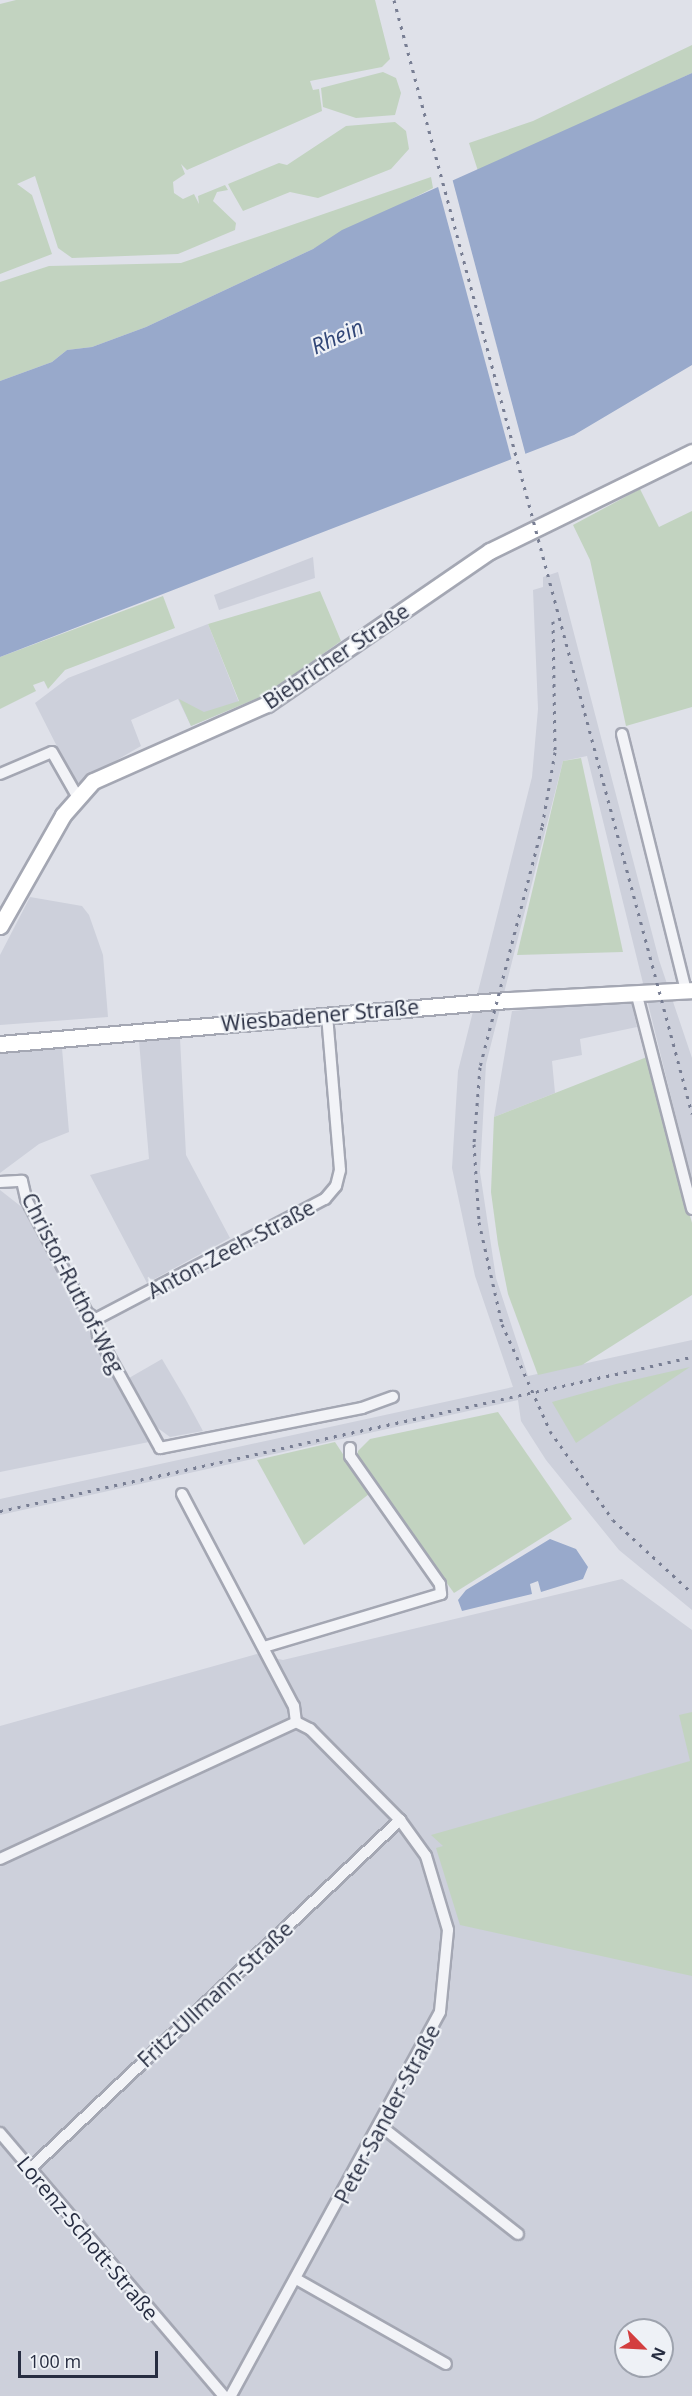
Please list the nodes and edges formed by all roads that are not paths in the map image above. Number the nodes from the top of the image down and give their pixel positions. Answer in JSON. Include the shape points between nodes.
{"nodes":[{"id":1,"x":692,"y":452,"type":"edge"},
{"id":2,"x":622,"y":734,"type":"dead end"},
{"id":3,"x":0,"y":774,"type":"edge"},
{"id":4,"x":77,"y":796,"type":"junction"},
{"id":5,"x":0,"y":924,"type":"edge"},
{"id":6,"x":684,"y":990,"type":"edge"},
{"id":7,"x":636,"y":992,"type":"junction"},
{"id":8,"x":327,"y":1015,"type":"junction"},
{"id":9,"x":2,"y":1043,"type":"edge"},
{"id":10,"x":0,"y":1182,"type":"edge"},
{"id":11,"x":692,"y":1209,"type":"edge"},
{"id":12,"x":96,"y":1319,"type":"junction"},
{"id":13,"x":393,"y":1397,"type":"dead end"},
{"id":14,"x":350,"y":1448,"type":"dead end"},
{"id":15,"x":182,"y":1494,"type":"dead end"},
{"id":16,"x":264,"y":1647,"type":"junction"},
{"id":17,"x":296,"y":1722,"type":"junction"},
{"id":18,"x":400,"y":1820,"type":"junction"},
{"id":19,"x":0,"y":1859,"type":"edge"},
{"id":20,"x":382,"y":2127,"type":"junction"},
{"id":21,"x":0,"y":2133,"type":"edge"},
{"id":22,"x":30,"y":2169,"type":"junction"},
{"id":23,"x":518,"y":2234,"type":"dead end"},
{"id":24,"x":298,"y":2280,"type":"junction"},
{"id":25,"x":446,"y":2364,"type":"dead end"},
{"id":26,"x":224,"y":2396,"type":"edge"},
{"id":27,"x":231,"y":2396,"type":"edge"}],
"edges":[{"from":1,"to":4,"type":"street","name":"Biebricher Straße","via":[[490,551],[267,704],[110,771]]},
{"from":2,"to":6,"type":"street"},
{"from":3,"to":4,"type":"street","via":[[52,752]]},
{"from":4,"to":5,"type":"street","name":"Biebricher Straße"},
{"from":6,"to":7,"type":"street","name":"Wiesbadener Straße"},
{"from":7,"to":8,"type":"street","name":"Wiesbadener Straße"},
{"from":7,"to":11,"type":"street"},
{"from":8,"to":9,"type":"street","name":"Wiesbadener Straße"},
{"from":8,"to":12,"type":"street","name":"Anton-Zeeh-Straße","via":[[340,1170],[336,1186],[325,1199]]},
{"from":10,"to":12,"type":"street","name":"Christof-Ruthof-Weg","via":[[22,1181],[26,1199],[87,1313]]},
{"from":12,"to":13,"type":"street","name":"Christof-Ruthof-Weg","via":[[98,1336],[160,1448],[362,1408]]},
{"from":14,"to":16,"type":"street","via":[[350,1456],[440,1584],[441,1594]]},
{"from":15,"to":16,"type":"street"},
{"from":16,"to":17,"type":"street","via":[[294,1706]]},
{"from":17,"to":18,"type":"street","name":"Peter-Sander-Straße","via":[[310,1729]]},
{"from":17,"to":19,"type":"street"},
{"from":18,"to":20,"type":"street","name":"Peter-Sander-Straße","via":[[426,1856],[440,1892],[448,1930],[448,1970],[432,2033]]},
{"from":18,"to":22,"type":"street","name":"Fritz-Ullmann-Straße"},
{"from":20,"to":23,"type":"street"},
{"from":20,"to":24,"type":"street","name":"Peter-Sander-Straße"},
{"from":21,"to":22,"type":"street","name":"Lorenz-Schott-Straße"},
{"from":22,"to":26,"type":"street","name":"Lorenz-Schott-Straße"},
{"from":24,"to":25,"type":"street"},
{"from":24,"to":27,"type":"street","name":"Peter-Sander-Straße"}]}
